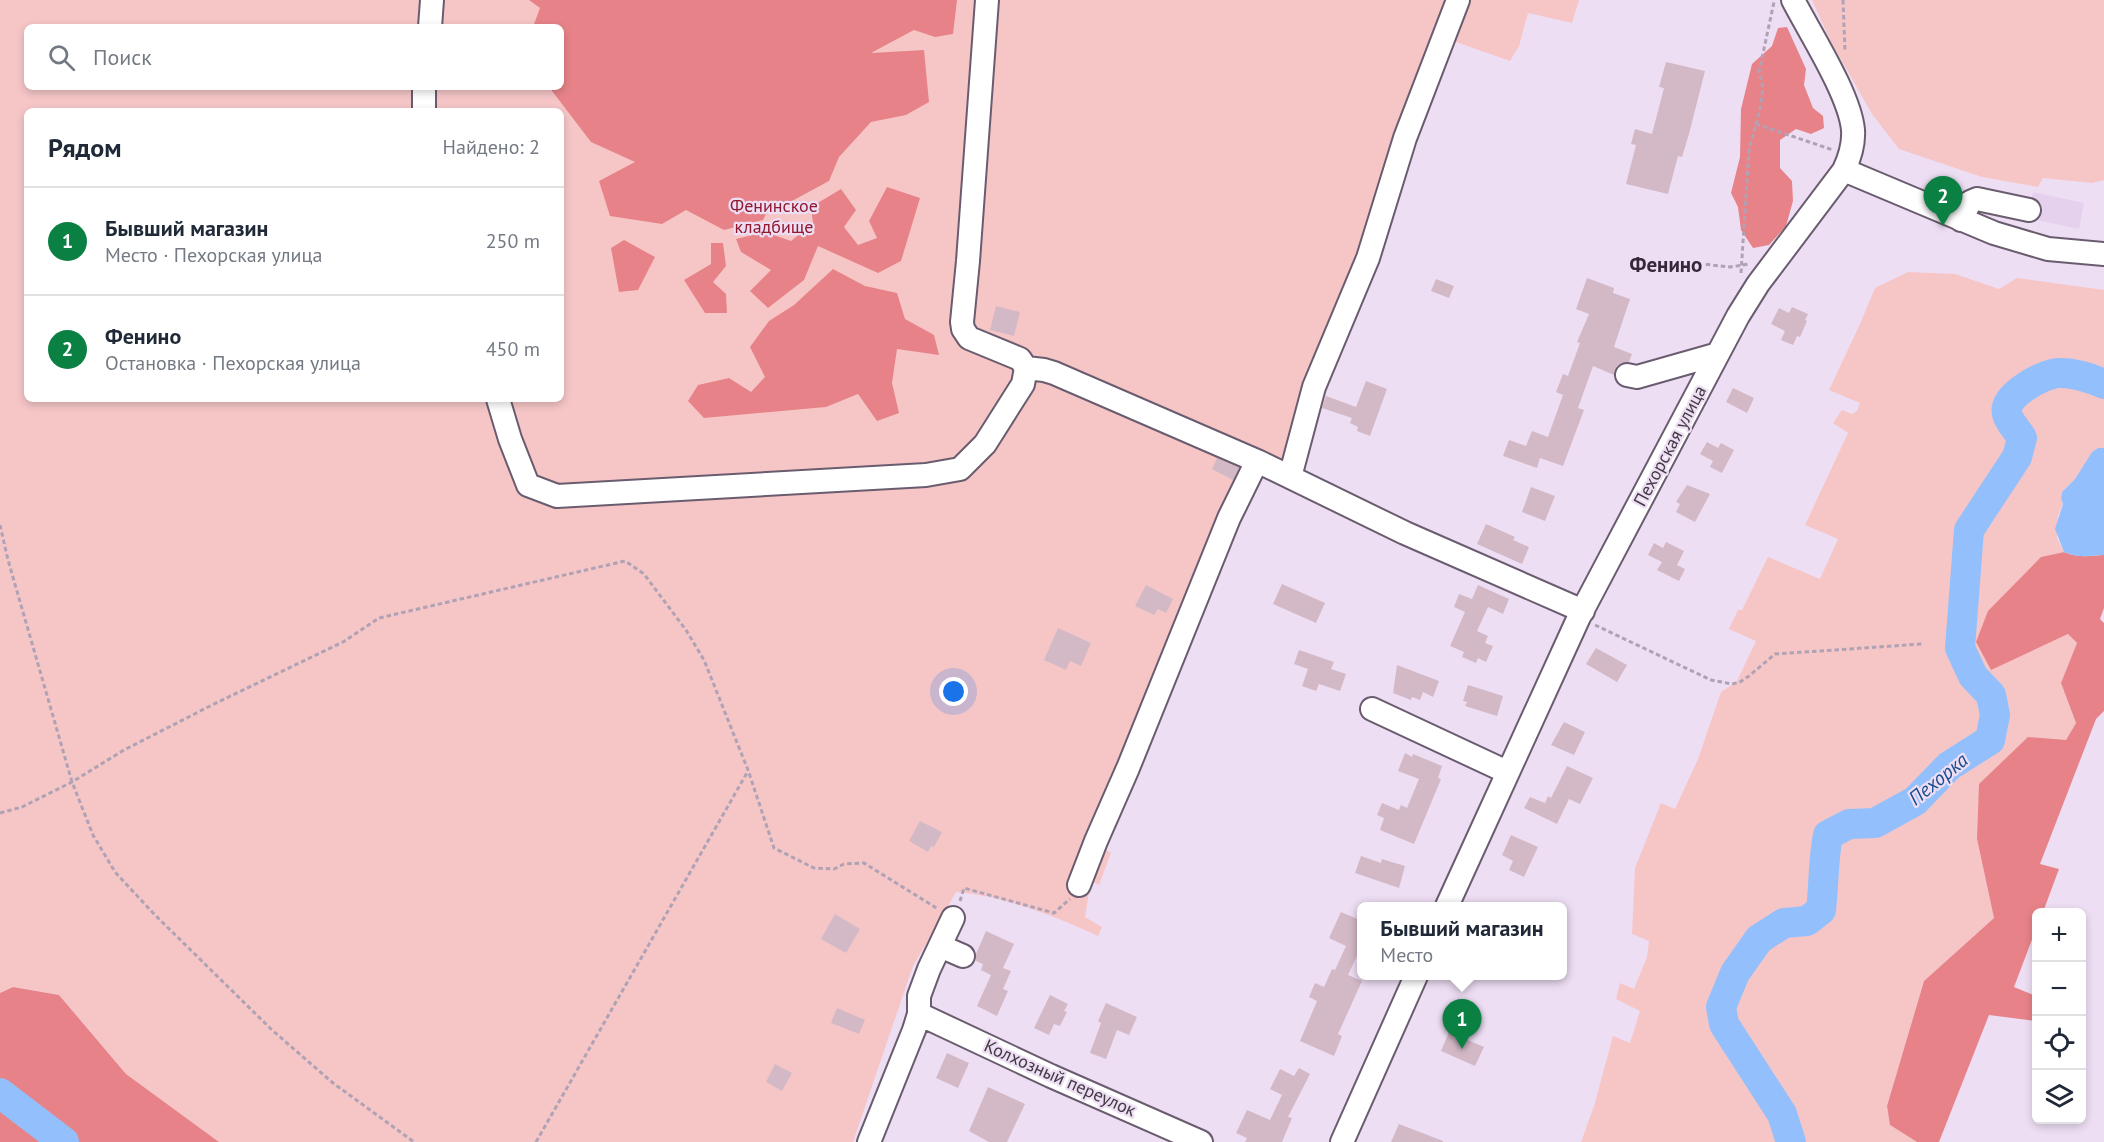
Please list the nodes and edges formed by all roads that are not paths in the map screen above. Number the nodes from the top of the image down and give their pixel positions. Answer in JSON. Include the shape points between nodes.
{"nodes":[{"id":1,"x":432,"y":0,"type":"edge"},
{"id":2,"x":987,"y":0,"type":"edge"},
{"id":3,"x":1458,"y":0,"type":"edge"},
{"id":4,"x":1793,"y":0,"type":"edge"},
{"id":5,"x":429,"y":24,"type":"edge"},
{"id":6,"x":424,"y":90,"type":"edge"},
{"id":7,"x":424,"y":108,"type":"edge"},
{"id":8,"x":1844,"y":170,"type":"junction"},
{"id":9,"x":2029,"y":210,"type":"dead end"},
{"id":10,"x":1961,"y":219,"type":"junction"},
{"id":11,"x":2104,"y":254,"type":"edge"},
{"id":12,"x":1718,"y":354,"type":"junction"},
{"id":13,"x":1026,"y":368,"type":"junction"},
{"id":14,"x":1630,"y":368,"type":"dead end"},
{"id":15,"x":499,"y":402,"type":"edge"},
{"id":16,"x":1257,"y":460,"type":"junction"},
{"id":17,"x":1290,"y":477,"type":"junction"},
{"id":18,"x":1581,"y":614,"type":"junction"},
{"id":19,"x":1372,"y":709,"type":"dead end"},
{"id":20,"x":1507,"y":772,"type":"junction"},
{"id":21,"x":1080,"y":885,"type":"road end"},
{"id":22,"x":1449,"y":902,"type":"edge"},
{"id":23,"x":953,"y":918,"type":"road end"},
{"id":24,"x":940,"y":946,"type":"junction"},
{"id":25,"x":963,"y":956,"type":"dead end"},
{"id":26,"x":1414,"y":980,"type":"edge"},
{"id":27,"x":919,"y":1014,"type":"junction"},
{"id":28,"x":869,"y":1142,"type":"edge"},
{"id":29,"x":1202,"y":1142,"type":"edge"},
{"id":30,"x":1342,"y":1142,"type":"edge"}],
"edges":[{"from":1,"to":5,"type":"street"},
{"from":2,"to":13,"type":"street","via":[[962,322],[969,338],[1020,359]]},
{"from":3,"to":17,"type":"street","via":[[1405,138],[1368,258],[1314,387]]},
{"from":4,"to":8,"type":"street","name":"Пехорская улица","via":[[1849,112],[1853,141]]},
{"from":6,"to":7,"type":"street"},
{"from":8,"to":10,"type":"street"},
{"from":8,"to":12,"type":"street","name":"Пехорская улица","via":[[1743,308]]},
{"from":9,"to":10,"type":"street","via":[[1977,200],[1970,202]]},
{"from":10,"to":11,"type":"street","via":[[2048,249]]},
{"from":12,"to":14,"type":"street","via":[[1659,370]]},
{"from":12,"to":18,"type":"street","name":"Пехорская улица"},
{"from":13,"to":15,"type":"street","via":[[1023,384],[985,444],[960,469],[926,475],[557,496],[528,485]]},
{"from":13,"to":16,"type":"street","via":[[1044,370]]},
{"from":16,"to":17,"type":"street"},
{"from":16,"to":21,"type":"street","via":[[1229,518]]},
{"from":17,"to":18,"type":"street"},
{"from":18,"to":20,"type":"street","name":"Пехорская улица"},
{"from":19,"to":20,"type":"street"},
{"from":20,"to":22,"type":"street","name":"Пехорская улица"},
{"from":23,"to":24,"type":"street"},
{"from":24,"to":25,"type":"street"},
{"from":24,"to":27,"type":"street","via":[[919,996]]},
{"from":26,"to":30,"type":"street"},
{"from":27,"to":28,"type":"street"},
{"from":27,"to":29,"type":"street","name":"Колхозный переулок"}]}
